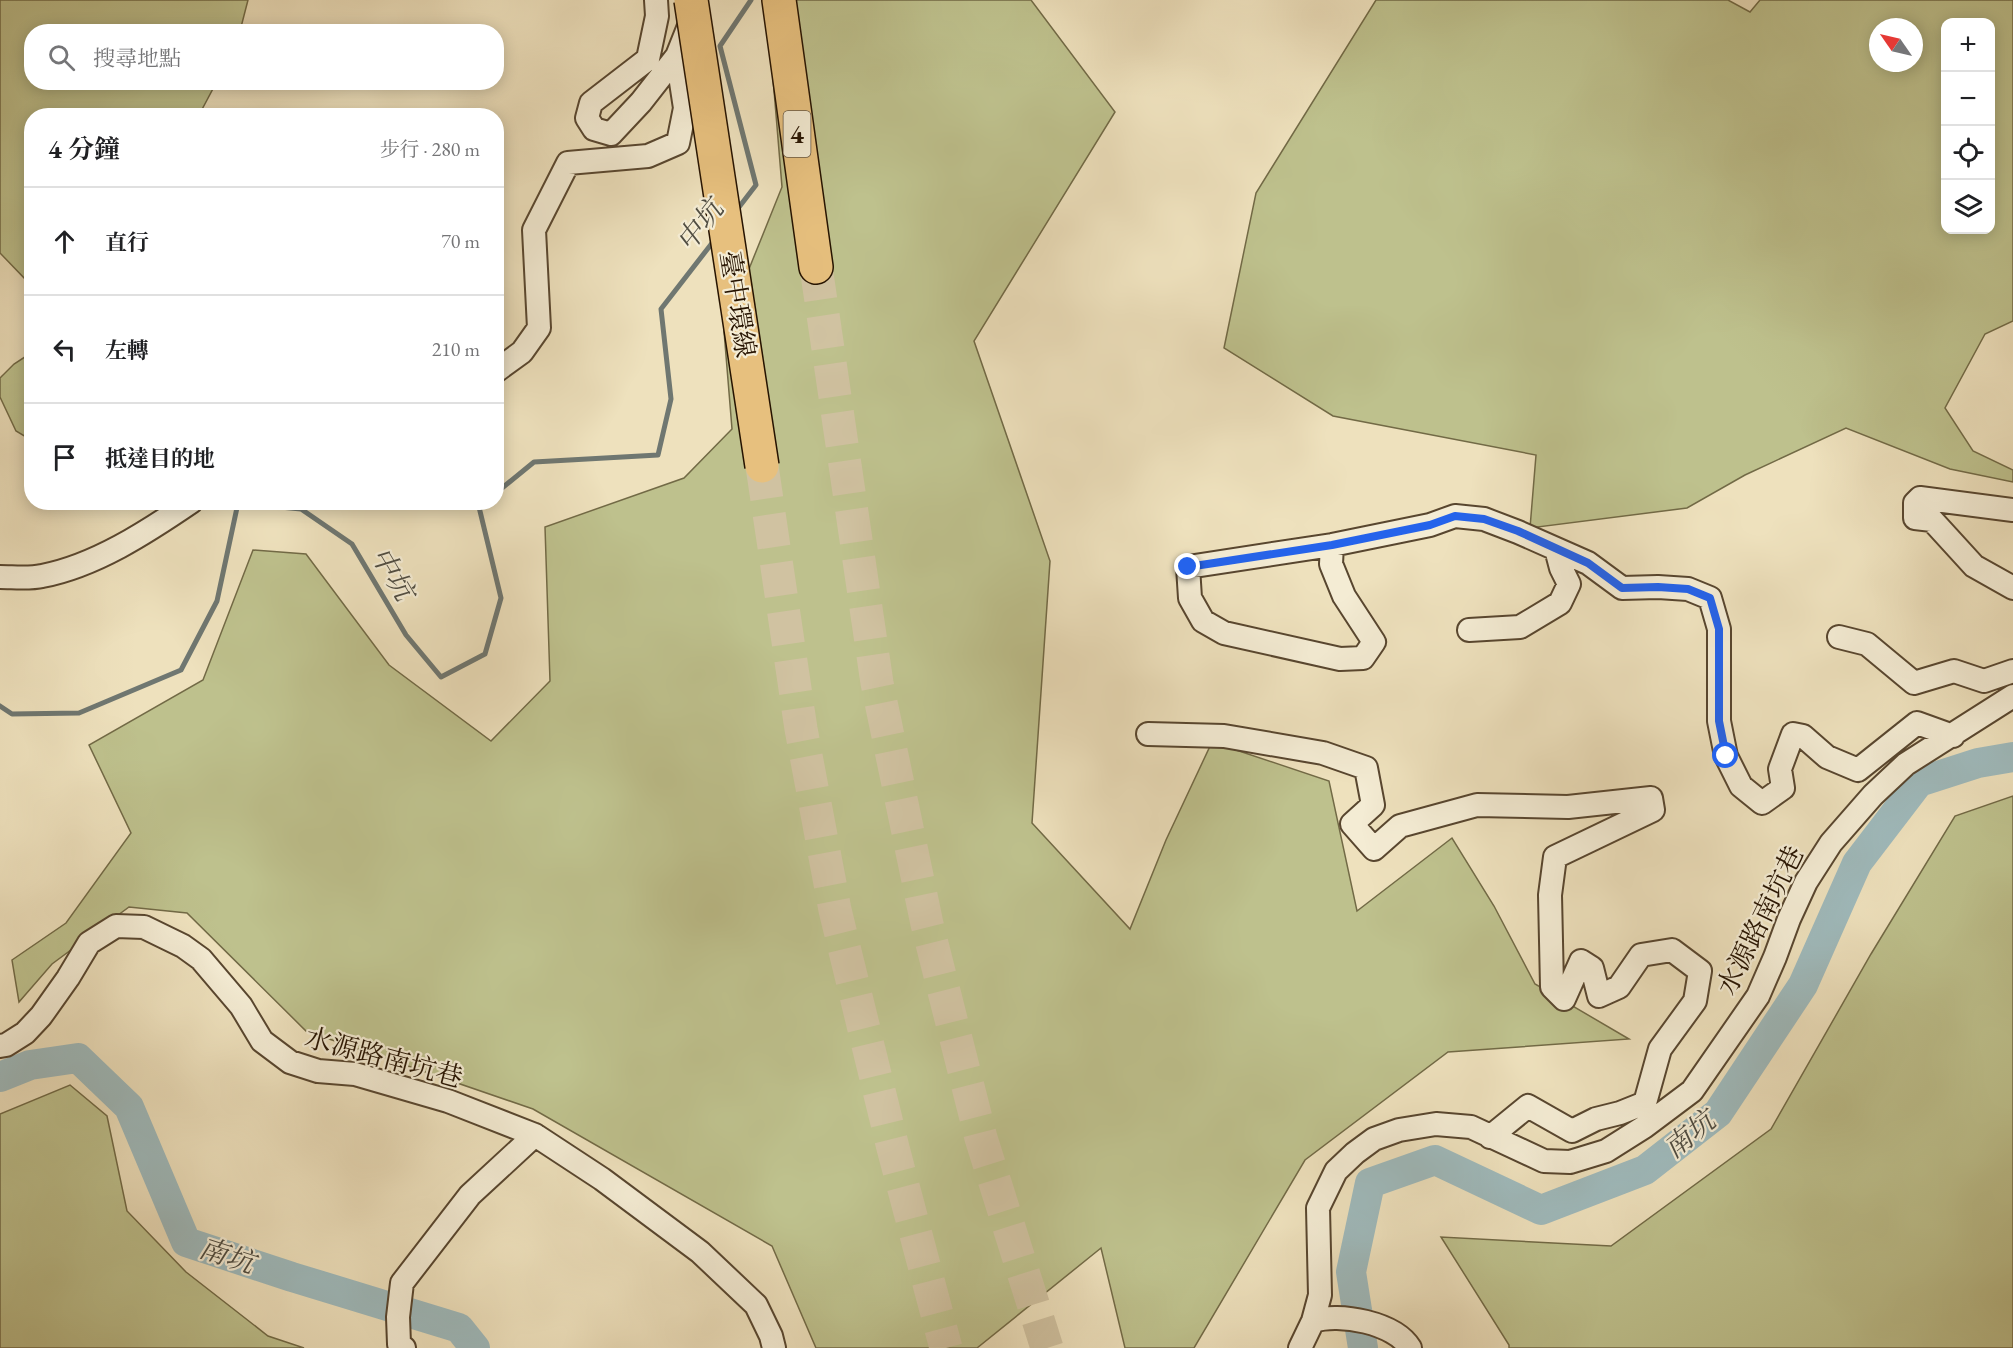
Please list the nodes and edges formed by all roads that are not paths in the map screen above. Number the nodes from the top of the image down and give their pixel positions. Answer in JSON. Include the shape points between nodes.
{"nodes":[{"id":1,"x":656,"y":0,"type":"edge"},
{"id":2,"x":691,"y":0,"type":"edge"},
{"id":3,"x":703,"y":0,"type":"edge"},
{"id":4,"x":779,"y":0,"type":"edge"},
{"id":5,"x":676,"y":56,"type":"junction"},
{"id":6,"x":816,"y":267,"type":"tunnel mouth"},
{"id":7,"x":504,"y":365,"type":"edge"},
{"id":8,"x":762,"y":466,"type":"tunnel mouth"},
{"id":9,"x":178,"y":510,"type":"edge"},
{"id":10,"x":2013,"y":510,"type":"edge"},
{"id":11,"x":1332,"y":545,"type":"junction"},
{"id":12,"x":1556,"y":549,"type":"junction"},
{"id":13,"x":0,"y":577,"type":"edge"},
{"id":14,"x":2013,"y":588,"type":"edge"},
{"id":15,"x":1469,"y":630,"type":"dead end"},
{"id":16,"x":1839,"y":637,"type":"dead end"},
{"id":17,"x":2013,"y":671,"type":"edge"},
{"id":18,"x":2013,"y":696,"type":"edge"},
{"id":19,"x":1148,"y":734,"type":"dead end"},
{"id":20,"x":1953,"y":736,"type":"junction"},
{"id":21,"x":0,"y":1046,"type":"edge"},
{"id":22,"x":535,"y":1135,"type":"junction"},
{"id":23,"x":1490,"y":1137,"type":"junction"},
{"id":24,"x":1319,"y":1319,"type":"junction"},
{"id":25,"x":404,"y":1348,"type":"edge"},
{"id":26,"x":774,"y":1348,"type":"edge"},
{"id":27,"x":1300,"y":1348,"type":"edge"},
{"id":28,"x":1410,"y":1348,"type":"edge"}],
"edges":[{"from":1,"to":5,"type":"street","via":[[657,16],[648,59],[591,103],[587,118],[594,129],[611,134]]},
{"from":2,"to":8,"type":"highway","name":"臺中環線","bridge":true},
{"from":3,"to":5,"type":"street"},
{"from":4,"to":6,"type":"highway","number":"4"},
{"from":5,"to":7,"type":"street","via":[[686,108],[678,143],[648,156],[568,163],[534,230],[539,328],[522,351]]},
{"from":9,"to":13,"type":"street","via":[[139,537],[68,570],[40,577]]},
{"from":10,"to":14,"type":"street","via":[[1920,498],[1915,503],[1915,518],[1932,520],[1974,566]]},
{"from":11,"to":11,"type":"street","via":[[1188,567],[1190,598],[1203,621],[1224,633],[1340,659],[1363,658],[1374,642],[1344,596],[1331,564]]},
{"from":11,"to":12,"type":"street","via":[[1430,525],[1455,516],[1484,519]]},
{"from":12,"to":15,"type":"street","via":[[1569,584],[1560,603],[1520,627]]},
{"from":12,"to":20,"type":"street","via":[[1588,563],[1622,588],[1688,589],[1710,598],[1719,629],[1719,721],[1726,756],[1742,786],[1762,803],[1783,788],[1780,769],[1792,734],[1803,736],[1827,757],[1858,770],[1917,723]]},
{"from":16,"to":17,"type":"street","via":[[1867,644],[1914,683],[1954,671],[1984,681]]},
{"from":18,"to":20,"type":"street","name":"水源路南坑巷"},
{"from":19,"to":23,"type":"street","via":[[1224,736],[1323,753],[1366,768],[1373,805],[1352,824],[1374,849],[1400,826],[1477,805],[1568,807],[1651,798],[1653,810],[1555,857],[1550,895],[1552,987],[1564,999],[1581,961],[1592,968],[1599,996],[1619,987],[1641,955],[1672,950],[1700,971],[1695,1001],[1660,1049],[1645,1103],[1572,1131],[1527,1106]]},
{"from":20,"to":23,"type":"street","name":"水源路南坑巷","via":[[1906,764],[1831,843],[1806,882],[1758,996],[1692,1091],[1606,1150],[1570,1162],[1544,1161]]},
{"from":21,"to":22,"type":"street","name":"水源路南坑巷","via":[[25,1033],[40,1016],[89,943],[116,926],[144,927],[201,959],[241,1006],[262,1041],[290,1062],[318,1071],[355,1074],[428,1095]]},
{"from":22,"to":25,"type":"street","via":[[470,1195],[402,1283],[398,1317],[399,1344]]},
{"from":22,"to":26,"type":"street","name":"水源路南坑巷","via":[[700,1252],[756,1305]]},
{"from":23,"to":24,"type":"street","name":"水源路南坑巷","via":[[1471,1127],[1436,1124],[1399,1130],[1374,1139],[1336,1171],[1318,1208]]},
{"from":24,"to":27,"type":"street","name":"水源路南坑巷"},
{"from":24,"to":28,"type":"street","via":[[1378,1324],[1404,1339]]}]}
